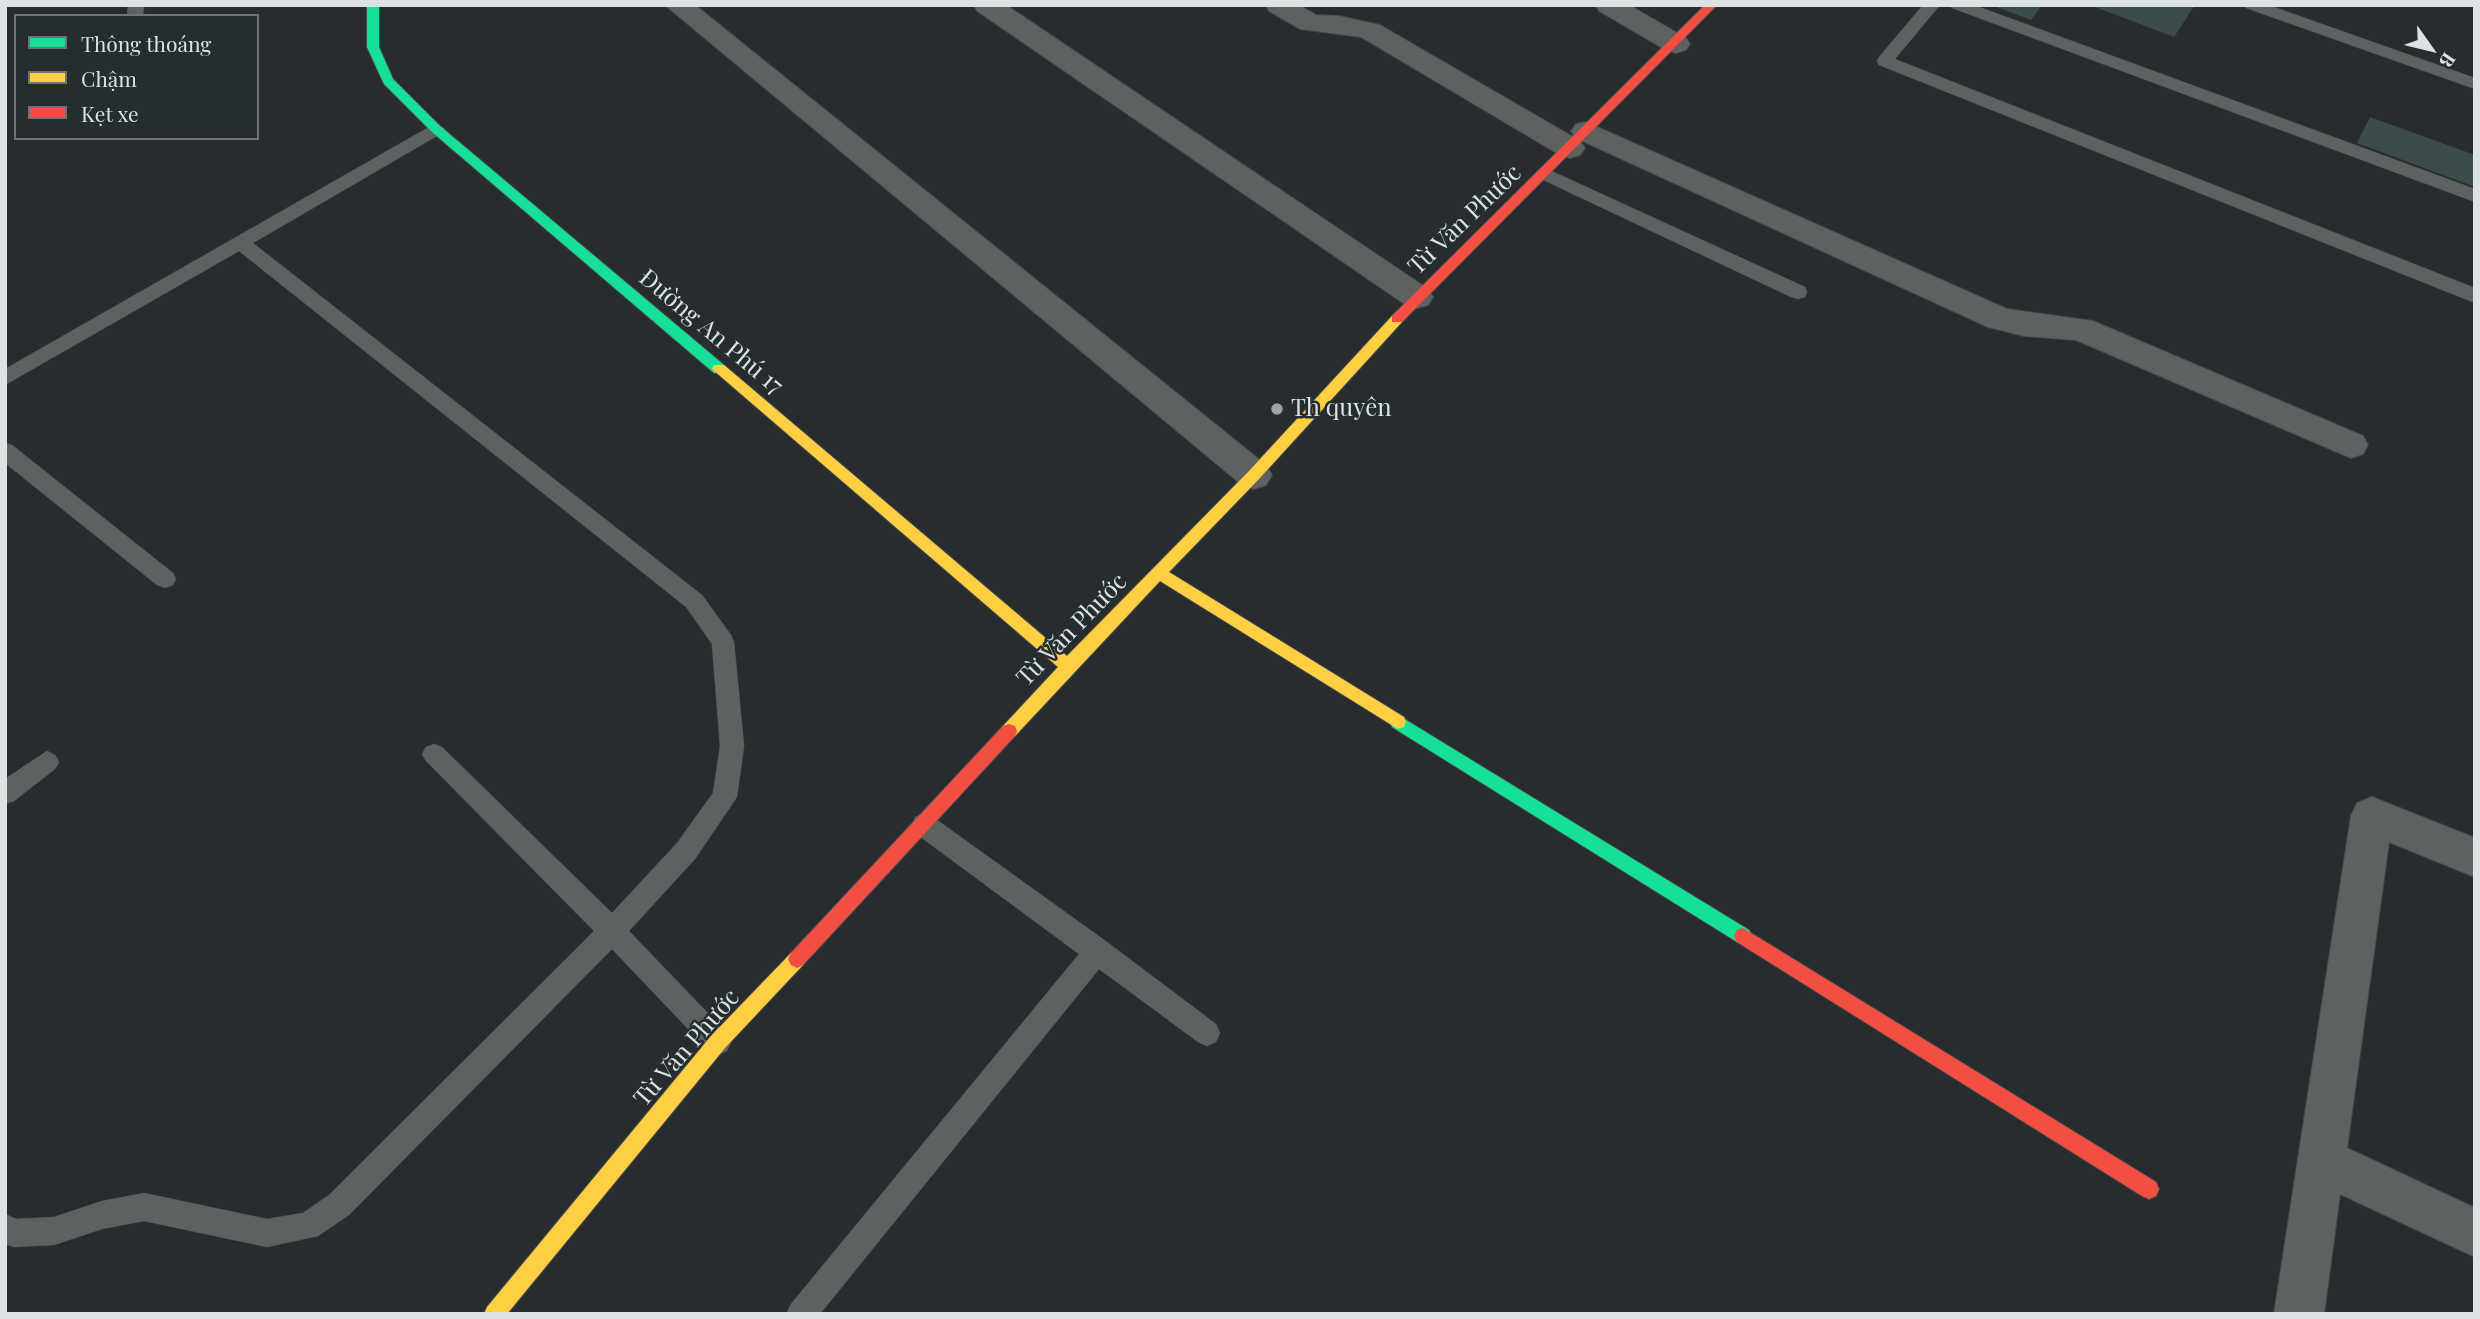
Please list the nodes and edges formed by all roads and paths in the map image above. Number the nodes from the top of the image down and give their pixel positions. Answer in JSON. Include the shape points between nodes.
{"nodes":[{"id":1,"x":678,"y":5,"type":"edge"},
{"id":2,"x":987,"y":5,"type":"edge"},
{"id":3,"x":1279,"y":5,"type":"edge"},
{"id":4,"x":1609,"y":5,"type":"edge"},
{"id":5,"x":1712,"y":5,"type":"edge"},
{"id":6,"x":1931,"y":5,"type":"edge"},
{"id":7,"x":1958,"y":5,"type":"edge"},
{"id":8,"x":2252,"y":5,"type":"edge"},
{"id":9,"x":379,"y":8,"type":"edge"},
{"id":10,"x":1676,"y":44,"type":"junction"},
{"id":11,"x":2475,"y":84,"type":"edge"},
{"id":12,"x":436,"y":129,"type":"junction"},
{"id":13,"x":1578,"y":139,"type":"junction"},
{"id":14,"x":1545,"y":174,"type":"junction"},
{"id":15,"x":2475,"y":196,"type":"edge"},
{"id":16,"x":240,"y":243,"type":"junction"},
{"id":17,"x":1798,"y":292,"type":"dead end"},
{"id":18,"x":2475,"y":296,"type":"edge"},
{"id":19,"x":1417,"y":298,"type":"junction"},
{"id":20,"x":5,"y":378,"type":"edge"},
{"id":21,"x":2351,"y":445,"type":"dead end"},
{"id":22,"x":5,"y":451,"type":"edge"},
{"id":23,"x":1254,"y":475,"type":"junction"},
{"id":24,"x":1159,"y":573,"type":"junction"},
{"id":25,"x":165,"y":579,"type":"dead end"},
{"id":26,"x":1068,"y":666,"type":"junction"},
{"id":27,"x":434,"y":754,"type":"dead end"},
{"id":28,"x":47,"y":762,"type":"dead end"},
{"id":29,"x":5,"y":793,"type":"edge"},
{"id":30,"x":924,"y":824,"type":"junction"},
{"id":31,"x":2475,"y":858,"type":"edge"},
{"id":32,"x":612,"y":931,"type":"junction"},
{"id":33,"x":1098,"y":951,"type":"junction"},
{"id":34,"x":1207,"y":1032,"type":"dead end"},
{"id":35,"x":718,"y":1042,"type":"junction"},
{"id":36,"x":2322,"y":1161,"type":"junction"},
{"id":37,"x":2150,"y":1189,"type":"dead end"},
{"id":38,"x":5,"y":1228,"type":"edge"},
{"id":39,"x":2475,"y":1234,"type":"edge"},
{"id":40,"x":494,"y":1314,"type":"edge"},
{"id":41,"x":801,"y":1314,"type":"edge"},
{"id":42,"x":2300,"y":1314,"type":"edge"}],
"edges":[{"from":1,"to":23,"type":"street"},
{"from":2,"to":19,"type":"street"},
{"from":3,"to":13,"type":"street","via":[[1310,23],[1370,31]]},
{"from":4,"to":10,"type":"street"},
{"from":5,"to":10,"type":"street","name":"Từ Văn Phước"},
{"from":6,"to":18,"type":"lane","via":[[1885,61]]},
{"from":7,"to":15,"type":"lane"},
{"from":8,"to":11,"type":"lane"},
{"from":9,"to":12,"type":"street","name":"Đường An Phú 17","via":[[373,47],[388,81]]},
{"from":10,"to":13,"type":"street","name":"Từ Văn Phước"},
{"from":12,"to":16,"type":"lane"},
{"from":12,"to":26,"type":"street","name":"Đường An Phú 17"},
{"from":13,"to":14,"type":"street","name":"Từ Văn Phước"},
{"from":13,"to":21,"type":"street","via":[[2000,319],[2081,329]]},
{"from":14,"to":17,"type":"lane"},
{"from":14,"to":19,"type":"street","name":"Từ Văn Phước"},
{"from":16,"to":20,"type":"lane"},
{"from":16,"to":32,"type":"lane","via":[[694,601],[723,642],[732,746],[725,797],[686,850]]},
{"from":19,"to":23,"type":"street","name":"Từ Văn Phước"},
{"from":22,"to":25,"type":"lane"},
{"from":23,"to":24,"type":"street","name":"Từ Văn Phước"},
{"from":24,"to":26,"type":"street","name":"Từ Văn Phước"},
{"from":24,"to":37,"type":"street"},
{"from":26,"to":30,"type":"street","name":"Từ Văn Phước"},
{"from":27,"to":32,"type":"lane"},
{"from":28,"to":29,"type":"lane"},
{"from":30,"to":33,"type":"lane"},
{"from":30,"to":35,"type":"street","name":"Từ Văn Phước"},
{"from":31,"to":36,"type":"street","via":[[2372,816]]},
{"from":32,"to":35,"type":"lane"},
{"from":32,"to":38,"type":"lane","via":[[339,1205],[308,1226],[267,1233],[144,1207],[54,1231],[14,1233]]},
{"from":33,"to":34,"type":"lane"},
{"from":33,"to":41,"type":"lane"},
{"from":35,"to":40,"type":"street","name":"Từ Văn Phước"},
{"from":36,"to":39,"type":"street"},
{"from":36,"to":42,"type":"street"}]}
